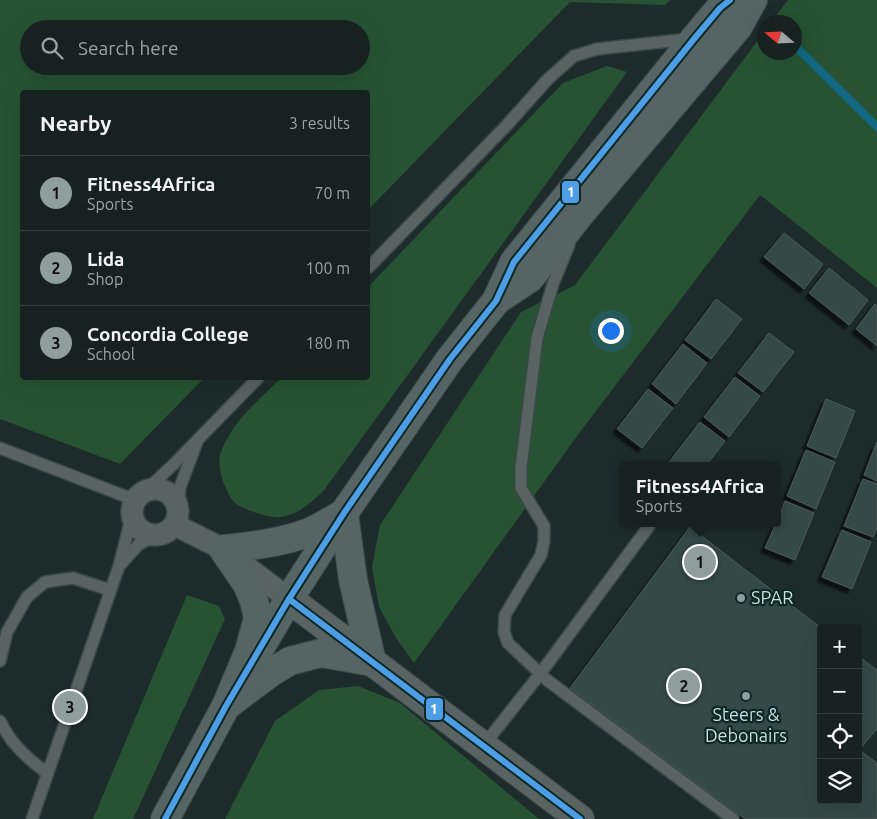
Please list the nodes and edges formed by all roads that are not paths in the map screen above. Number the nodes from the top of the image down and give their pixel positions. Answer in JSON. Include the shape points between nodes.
{"nodes":[{"id":1,"x":730,"y":0,"type":"edge"},
{"id":2,"x":753,"y":0,"type":"edge"},
{"id":3,"x":694,"y":38,"type":"junction"},
{"id":4,"x":582,"y":213,"type":"junction"},
{"id":5,"x":370,"y":266,"type":"edge"},
{"id":6,"x":496,"y":301,"type":"junction"},
{"id":7,"x":256,"y":380,"type":"edge"},
{"id":8,"x":199,"y":438,"type":"junction"},
{"id":9,"x":0,"y":448,"type":"edge"},
{"id":10,"x":137,"y":502,"type":"junction"},
{"id":11,"x":344,"y":513,"type":"junction"},
{"id":12,"x":177,"y":517,"type":"junction"},
{"id":13,"x":648,"y":527,"type":"edge"},
{"id":14,"x":154,"y":536,"type":"junction"},
{"id":15,"x":223,"y":549,"type":"junction"},
{"id":16,"x":119,"y":566,"type":"junction"},
{"id":17,"x":110,"y":590,"type":"junction"},
{"id":18,"x":289,"y":599,"type":"junction"},
{"id":19,"x":0,"y":661,"type":"edge"},
{"id":20,"x":372,"y":662,"type":"junction"},
{"id":21,"x":540,"y":674,"type":"junction"},
{"id":22,"x":226,"y":706,"type":"junction"},
{"id":23,"x":0,"y":721,"type":"edge"},
{"id":24,"x":483,"y":746,"type":"junction"},
{"id":25,"x":47,"y":773,"type":"junction"},
{"id":26,"x":32,"y":819,"type":"edge"},
{"id":27,"x":165,"y":819,"type":"edge"},
{"id":28,"x":580,"y":819,"type":"edge"},
{"id":29,"x":733,"y":819,"type":"edge"}],
"edges":[{"from":1,"to":3,"type":"main road"},
{"from":2,"to":4,"type":"main road","via":[[738,27]]},
{"from":3,"to":5,"type":"lane","via":[[597,49],[574,56]]},
{"from":3,"to":6,"type":"main road","via":[[514,262]]},
{"from":4,"to":6,"type":"main road","via":[[530,278]]},
{"from":4,"to":21,"type":"lane","via":[[553,284],[537,338],[521,467],[521,488],[544,526],[544,541],[541,555],[505,615],[504,632],[508,643]]},
{"from":6,"to":11,"type":"main road","via":[[450,359]]},
{"from":7,"to":8,"type":"lane"},
{"from":8,"to":10,"type":"lane"},
{"from":8,"to":12,"type":"lane","via":[[180,487]]},
{"from":9,"to":10,"type":"lane"},
{"from":10,"to":12,"type":"street","via":[[151,489],[166,491],[172,496]]},
{"from":10,"to":14,"type":"street","via":[[136,527]]},
{"from":10,"to":16,"type":"lane"},
{"from":11,"to":15,"type":"main road","via":[[290,539]]},
{"from":11,"to":18,"type":"main road"},
{"from":11,"to":20,"type":"main road","via":[[352,580]]},
{"from":12,"to":14,"type":"street","via":[[166,533]]},
{"from":12,"to":15,"type":"street"},
{"from":13,"to":21,"type":"lane"},
{"from":14,"to":16,"type":"lane","via":[[138,545]]},
{"from":15,"to":18,"type":"street"},
{"from":15,"to":22,"type":"main road","via":[[246,584],[258,618],[249,651]]},
{"from":16,"to":17,"type":"lane"},
{"from":17,"to":19,"type":"lane","via":[[74,578],[45,582],[27,597],[7,632]]},
{"from":17,"to":25,"type":"lane"},
{"from":18,"to":20,"type":"street"},
{"from":18,"to":22,"type":"main road"},
{"from":20,"to":22,"type":"main road","via":[[321,653],[290,661]]},
{"from":20,"to":24,"type":"street"},
{"from":21,"to":24,"type":"lane"},
{"from":21,"to":29,"type":"lane"},
{"from":22,"to":27,"type":"main road"},
{"from":23,"to":25,"type":"lane","via":[[24,755]]},
{"from":24,"to":28,"type":"street"},
{"from":25,"to":26,"type":"lane"}]}
